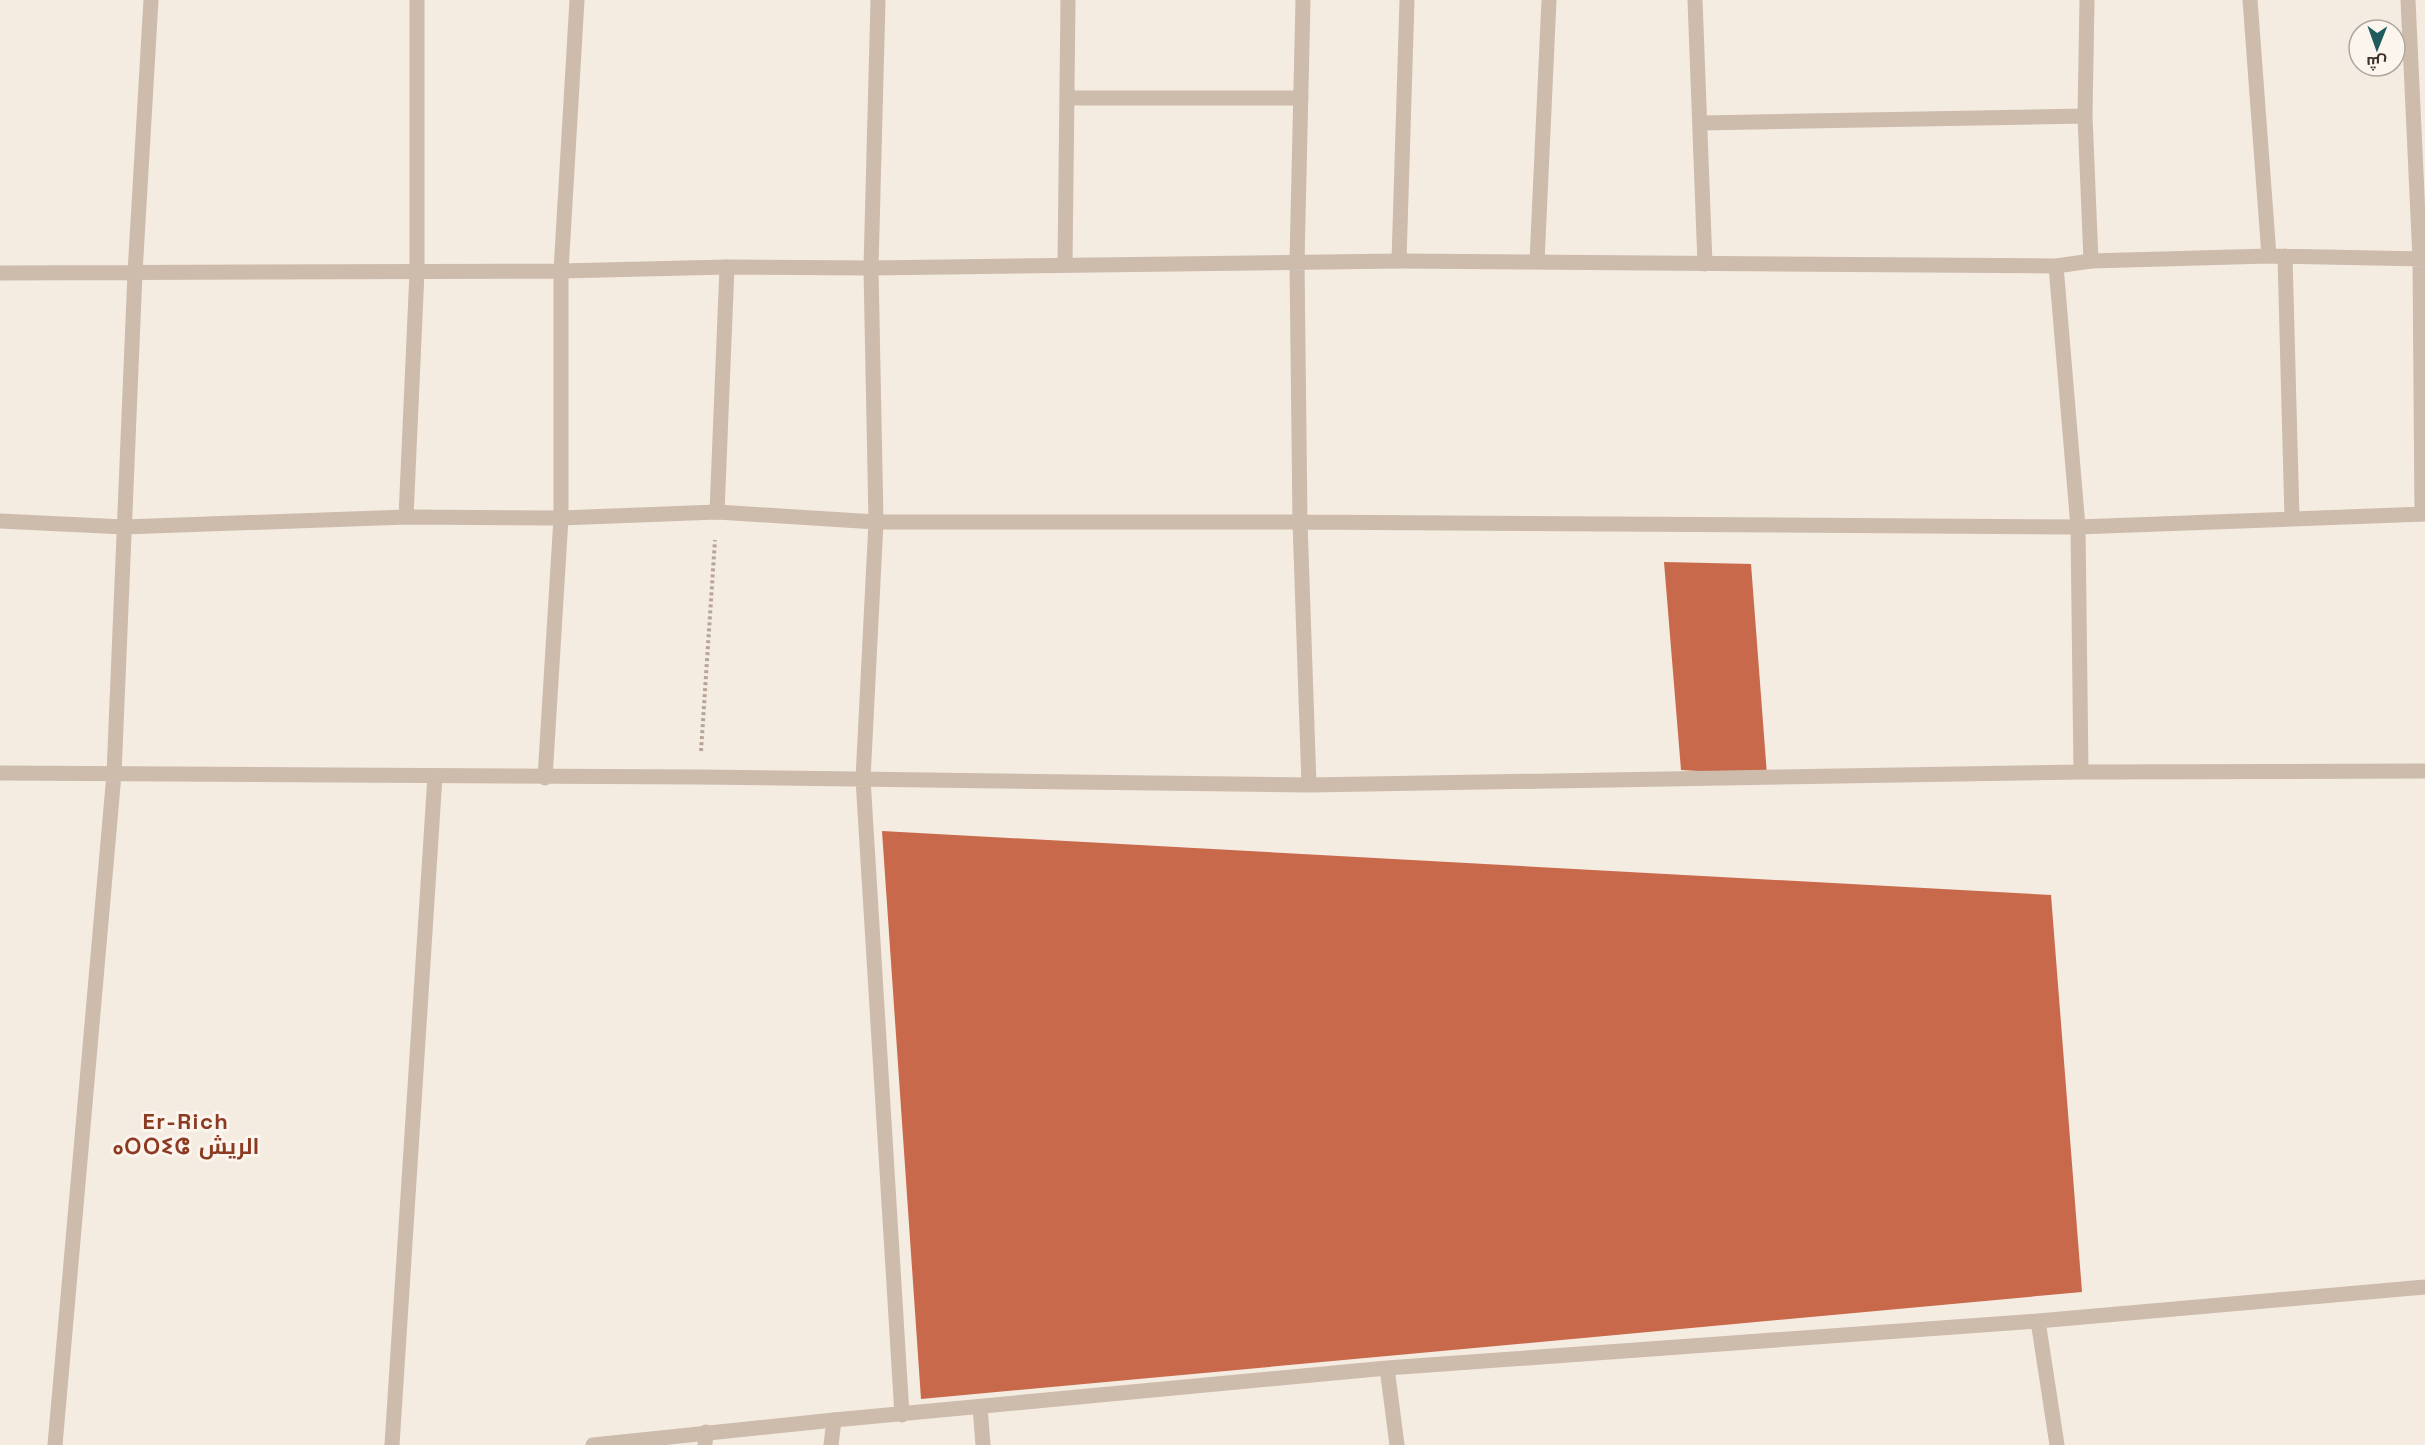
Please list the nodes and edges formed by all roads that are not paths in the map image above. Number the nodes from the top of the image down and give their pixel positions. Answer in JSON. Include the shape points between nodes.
{"nodes":[{"id":1,"x":151,"y":0,"type":"edge"},
{"id":2,"x":417,"y":0,"type":"edge"},
{"id":3,"x":577,"y":0,"type":"edge"},
{"id":4,"x":878,"y":0,"type":"edge"},
{"id":5,"x":1068,"y":0,"type":"edge"},
{"id":6,"x":1303,"y":0,"type":"edge"},
{"id":7,"x":1407,"y":0,"type":"edge"},
{"id":8,"x":1549,"y":0,"type":"edge"},
{"id":9,"x":1695,"y":0,"type":"edge"},
{"id":10,"x":2087,"y":0,"type":"edge"},
{"id":11,"x":2250,"y":0,"type":"edge"},
{"id":12,"x":2408,"y":0,"type":"edge"},
{"id":13,"x":1067,"y":98,"type":"junction"},
{"id":14,"x":1301,"y":98,"type":"junction"},
{"id":15,"x":2085,"y":116,"type":"junction"},
{"id":16,"x":1701,"y":123,"type":"junction"},
{"id":17,"x":2268,"y":256,"type":"junction"},
{"id":18,"x":2285,"y":256,"type":"junction"},
{"id":19,"x":2422,"y":259,"type":"edge"},
{"id":20,"x":1399,"y":261,"type":"junction"},
{"id":21,"x":2091,"y":261,"type":"junction"},
{"id":22,"x":1297,"y":262,"type":"junction"},
{"id":23,"x":1537,"y":262,"type":"junction"},
{"id":24,"x":1705,"y":264,"type":"junction"},
{"id":25,"x":1065,"y":265,"type":"junction"},
{"id":26,"x":2056,"y":266,"type":"junction"},
{"id":27,"x":727,"y":267,"type":"junction"},
{"id":28,"x":871,"y":268,"type":"junction"},
{"id":29,"x":561,"y":271,"type":"junction"},
{"id":30,"x":417,"y":272,"type":"junction"},
{"id":31,"x":0,"y":273,"type":"edge"},
{"id":32,"x":135,"y":273,"type":"junction"},
{"id":33,"x":717,"y":512,"type":"junction"},
{"id":34,"x":2424,"y":514,"type":"edge"},
{"id":35,"x":406,"y":517,"type":"junction"},
{"id":36,"x":561,"y":518,"type":"junction"},
{"id":37,"x":2292,"y":519,"type":"junction"},
{"id":38,"x":0,"y":521,"type":"edge"},
{"id":39,"x":876,"y":522,"type":"junction"},
{"id":40,"x":1300,"y":522,"type":"junction"},
{"id":41,"x":124,"y":526,"type":"junction"},
{"id":42,"x":2078,"y":527,"type":"junction"},
{"id":43,"x":2425,"y":771,"type":"edge"},
{"id":44,"x":2081,"y":772,"type":"junction"},
{"id":45,"x":0,"y":773,"type":"edge"},
{"id":46,"x":114,"y":774,"type":"junction"},
{"id":47,"x":435,"y":776,"type":"junction"},
{"id":48,"x":545,"y":778,"type":"junction"},
{"id":49,"x":863,"y":779,"type":"junction"},
{"id":50,"x":1309,"y":784,"type":"junction"},
{"id":51,"x":2425,"y":1287,"type":"edge"},
{"id":52,"x":2038,"y":1321,"type":"junction"},
{"id":53,"x":1387,"y":1368,"type":"junction"},
{"id":54,"x":980,"y":1407,"type":"junction"},
{"id":55,"x":902,"y":1415,"type":"junction"},
{"id":56,"x":834,"y":1420,"type":"junction"},
{"id":57,"x":705,"y":1439,"type":"edge"},
{"id":58,"x":55,"y":1445,"type":"edge"},
{"id":59,"x":392,"y":1445,"type":"edge"},
{"id":60,"x":593,"y":1445,"type":"edge"},
{"id":61,"x":831,"y":1445,"type":"edge"},
{"id":62,"x":983,"y":1445,"type":"edge"},
{"id":63,"x":1397,"y":1445,"type":"edge"},
{"id":64,"x":2057,"y":1445,"type":"edge"}],
"edges":[{"from":1,"to":32,"type":"street"},
{"from":2,"to":30,"type":"street"},
{"from":3,"to":29,"type":"street"},
{"from":4,"to":28,"type":"street"},
{"from":5,"to":13,"type":"street"},
{"from":6,"to":14,"type":"street"},
{"from":7,"to":20,"type":"street"},
{"from":8,"to":23,"type":"street"},
{"from":9,"to":16,"type":"street"},
{"from":10,"to":15,"type":"street"},
{"from":11,"to":17,"type":"street"},
{"from":12,"to":19,"type":"street"},
{"from":13,"to":14,"type":"street"},
{"from":13,"to":25,"type":"street"},
{"from":14,"to":22,"type":"street"},
{"from":15,"to":16,"type":"street"},
{"from":15,"to":21,"type":"street"},
{"from":16,"to":24,"type":"street"},
{"from":17,"to":18,"type":"street"},
{"from":17,"to":21,"type":"street"},
{"from":18,"to":19,"type":"street"},
{"from":18,"to":37,"type":"street"},
{"from":19,"to":34,"type":"street"},
{"from":20,"to":22,"type":"street"},
{"from":20,"to":23,"type":"street"},
{"from":21,"to":26,"type":"street"},
{"from":22,"to":25,"type":"street"},
{"from":22,"to":40,"type":"street"},
{"from":23,"to":24,"type":"street"},
{"from":24,"to":26,"type":"street"},
{"from":25,"to":28,"type":"street"},
{"from":26,"to":42,"type":"street"},
{"from":27,"to":28,"type":"street"},
{"from":27,"to":29,"type":"street"},
{"from":27,"to":33,"type":"street"},
{"from":28,"to":39,"type":"street"},
{"from":29,"to":30,"type":"street"},
{"from":29,"to":36,"type":"street"},
{"from":30,"to":32,"type":"street"},
{"from":30,"to":35,"type":"street"},
{"from":31,"to":32,"type":"street"},
{"from":32,"to":41,"type":"street"},
{"from":33,"to":36,"type":"street"},
{"from":33,"to":39,"type":"street"},
{"from":34,"to":37,"type":"street"},
{"from":35,"to":36,"type":"street"},
{"from":35,"to":41,"type":"street"},
{"from":36,"to":48,"type":"street"},
{"from":37,"to":42,"type":"street"},
{"from":38,"to":41,"type":"street"},
{"from":39,"to":40,"type":"street"},
{"from":39,"to":49,"type":"street"},
{"from":40,"to":42,"type":"street"},
{"from":40,"to":50,"type":"street"},
{"from":41,"to":46,"type":"street"},
{"from":42,"to":44,"type":"street"},
{"from":43,"to":44,"type":"street"},
{"from":44,"to":50,"type":"street"},
{"from":45,"to":46,"type":"street"},
{"from":46,"to":47,"type":"street"},
{"from":46,"to":58,"type":"street"},
{"from":47,"to":48,"type":"street"},
{"from":47,"to":59,"type":"street"},
{"from":48,"to":49,"type":"street"},
{"from":49,"to":50,"type":"street"},
{"from":49,"to":55,"type":"street"},
{"from":51,"to":52,"type":"street"},
{"from":52,"to":53,"type":"street"},
{"from":52,"to":64,"type":"street"},
{"from":53,"to":54,"type":"street"},
{"from":53,"to":63,"type":"street"},
{"from":54,"to":55,"type":"street"},
{"from":54,"to":62,"type":"street"},
{"from":55,"to":56,"type":"street"},
{"from":56,"to":57,"type":"street"},
{"from":56,"to":61,"type":"street"},
{"from":57,"to":60,"type":"street"}]}
